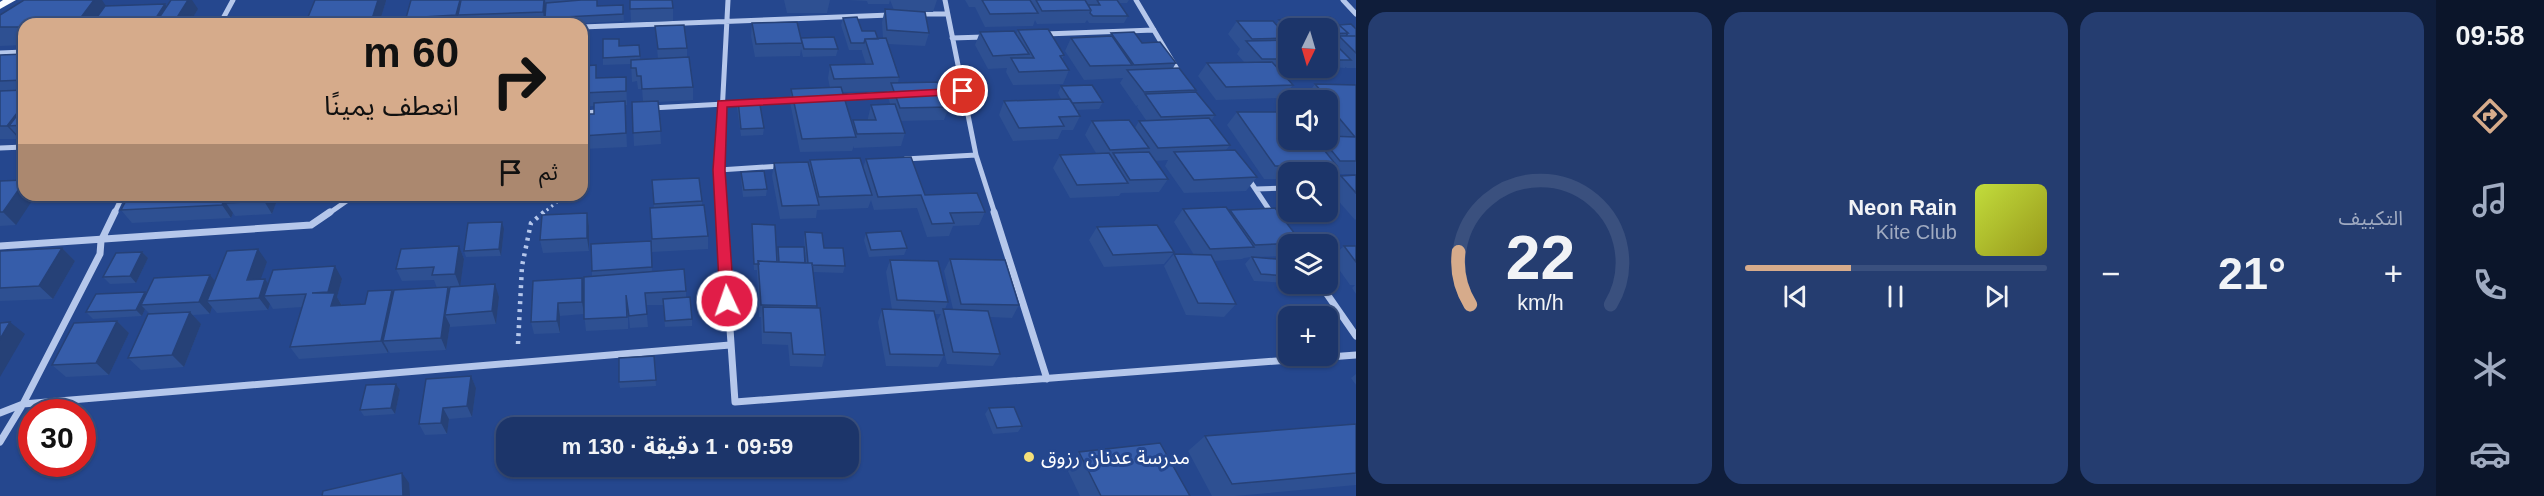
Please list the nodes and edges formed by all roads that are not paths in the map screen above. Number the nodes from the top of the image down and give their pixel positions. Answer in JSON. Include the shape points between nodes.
{"nodes":[{"id":1,"x":11,"y":0,"type":"edge"},
{"id":2,"x":233,"y":0,"type":"edge"},
{"id":3,"x":728,"y":0,"type":"edge"},
{"id":4,"x":945,"y":0,"type":"edge"},
{"id":5,"x":1136,"y":0,"type":"edge"},
{"id":6,"x":1343,"y":0,"type":"edge"},
{"id":7,"x":0,"y":6,"type":"edge"},
{"id":8,"x":947,"y":14,"type":"junction"},
{"id":9,"x":1356,"y":14,"type":"edge"},
{"id":10,"x":900,"y":15,"type":"edge"},
{"id":11,"x":912,"y":15,"type":"edge"},
{"id":12,"x":223,"y":18,"type":"edge"},
{"id":13,"x":725,"y":20,"type":"junction"},
{"id":14,"x":588,"y":27,"type":"edge"},
{"id":15,"x":1154,"y":30,"type":"junction"},
{"id":16,"x":1035,"y":35,"type":"edge"},
{"id":17,"x":987,"y":37,"type":"edge"},
{"id":18,"x":952,"y":38,"type":"junction"},
{"id":19,"x":18,"y":52,"type":"edge"},
{"id":20,"x":0,"y":53,"type":"edge"},
{"id":21,"x":1186,"y":82,"type":"edge"},
{"id":22,"x":963,"y":91,"type":"junction"},
{"id":23,"x":928,"y":93,"type":"edge"},
{"id":24,"x":905,"y":94,"type":"edge"},
{"id":25,"x":825,"y":97,"type":"edge"},
{"id":26,"x":802,"y":99,"type":"edge"},
{"id":27,"x":722,"y":104,"type":"junction"},
{"id":28,"x":640,"y":109,"type":"edge"},
{"id":29,"x":605,"y":111,"type":"edge"},
{"id":30,"x":588,"y":112,"type":"edge"},
{"id":31,"x":18,"y":147,"type":"edge"},
{"id":32,"x":0,"y":148,"type":"edge"},
{"id":33,"x":976,"y":155,"type":"junction"},
{"id":34,"x":894,"y":159,"type":"edge"},
{"id":35,"x":789,"y":166,"type":"edge"},
{"id":36,"x":719,"y":170,"type":"junction"},
{"id":37,"x":1243,"y":170,"type":"edge"},
{"id":38,"x":1278,"y":188,"type":"edge"},
{"id":39,"x":1256,"y":189,"type":"junction"},
{"id":40,"x":120,"y":201,"type":"edge"},
{"id":41,"x":347,"y":201,"type":"edge"},
{"id":42,"x":1275,"y":217,"type":"edge"},
{"id":43,"x":101,"y":241,"type":"junction"},
{"id":44,"x":0,"y":246,"type":"edge"},
{"id":45,"x":1327,"y":294,"type":"edge"},
{"id":46,"x":1356,"y":336,"type":"edge"},
{"id":47,"x":730,"y":345,"type":"junction"},
{"id":48,"x":1356,"y":356,"type":"edge"},
{"id":49,"x":1047,"y":379,"type":"junction"},
{"id":50,"x":26,"y":399,"type":"edge"},
{"id":51,"x":83,"y":399,"type":"edge"},
{"id":52,"x":18,"y":406,"type":"edge"},
{"id":53,"x":18,"y":412,"type":"edge"},
{"id":54,"x":0,"y":413,"type":"edge"},
{"id":55,"x":0,"y":442,"type":"edge"}],
"edges":[{"from":1,"to":7,"type":"main road"},
{"from":2,"to":12,"type":"street"},
{"from":3,"to":13,"type":"street"},
{"from":4,"to":8,"type":"street"},
{"from":5,"to":15,"type":"street"},
{"from":6,"to":9,"type":"street"},
{"from":8,"to":11,"type":"street"},
{"from":8,"to":18,"type":"street"},
{"from":10,"to":13,"type":"street"},
{"from":13,"to":14,"type":"street"},
{"from":13,"to":27,"type":"street"},
{"from":15,"to":16,"type":"street"},
{"from":15,"to":21,"type":"street"},
{"from":17,"to":18,"type":"street"},
{"from":18,"to":22,"type":"street"},
{"from":19,"to":20,"type":"street"},
{"from":22,"to":23,"type":"street"},
{"from":22,"to":33,"type":"street"},
{"from":24,"to":25,"type":"street"},
{"from":26,"to":27,"type":"street"},
{"from":27,"to":28,"type":"street"},
{"from":27,"to":36,"type":"street"},
{"from":29,"to":30,"type":"street"},
{"from":31,"to":32,"type":"street"},
{"from":33,"to":34,"type":"street"},
{"from":33,"to":49,"type":"street"},
{"from":35,"to":36,"type":"street"},
{"from":36,"to":47,"type":"street"},
{"from":37,"to":39,"type":"street"},
{"from":38,"to":39,"type":"street"},
{"from":39,"to":42,"type":"street"},
{"from":40,"to":43,"type":"street"},
{"from":41,"to":43,"type":"street","via":[[311,225]]},
{"from":43,"to":44,"type":"street"},
{"from":43,"to":50,"type":"street","via":[[100,254]]},
{"from":45,"to":46,"type":"street"},
{"from":47,"to":49,"type":"street","via":[[735,402]]},
{"from":47,"to":51,"type":"street"},
{"from":48,"to":49,"type":"street"},
{"from":52,"to":54,"type":"street"},
{"from":53,"to":55,"type":"street"}]}
